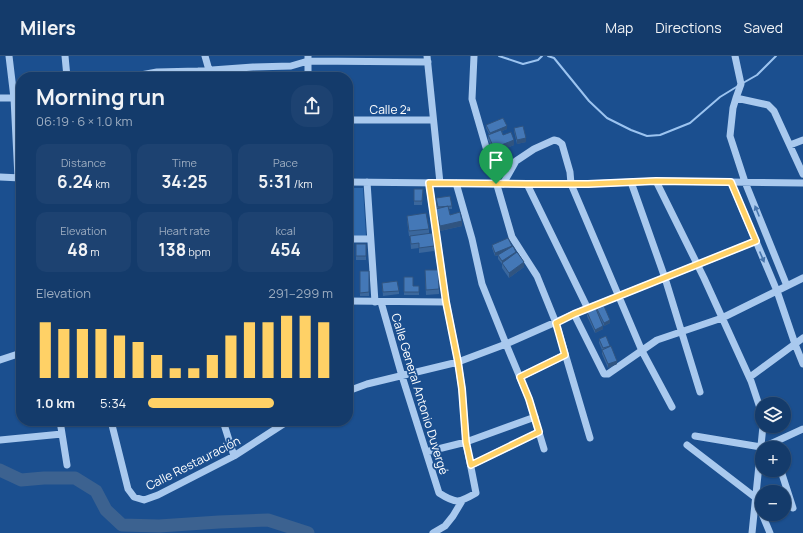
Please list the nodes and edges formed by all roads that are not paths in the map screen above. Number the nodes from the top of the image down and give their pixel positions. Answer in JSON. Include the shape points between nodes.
{"nodes":[{"id":1,"x":9,"y":56,"type":"edge"},
{"id":2,"x":65,"y":56,"type":"edge"},
{"id":3,"x":205,"y":56,"type":"edge"},
{"id":4,"x":474,"y":56,"type":"edge"},
{"id":5,"x":735,"y":56,"type":"edge"},
{"id":6,"x":308,"y":58,"type":"edge"},
{"id":7,"x":428,"y":59,"type":"edge"},
{"id":8,"x":209,"y":70,"type":"junction"},
{"id":9,"x":67,"y":72,"type":"edge"},
{"id":10,"x":204,"y":72,"type":"edge"},
{"id":11,"x":308,"y":72,"type":"edge"},
{"id":12,"x":16,"y":93,"type":"edge"},
{"id":13,"x":0,"y":98,"type":"edge"},
{"id":14,"x":16,"y":98,"type":"edge"},
{"id":15,"x":736,"y":98,"type":"junction"},
{"id":16,"x":353,"y":120,"type":"edge"},
{"id":17,"x":433,"y":120,"type":"junction"},
{"id":18,"x":803,"y":140,"type":"edge"},
{"id":19,"x":790,"y":145,"type":"junction"},
{"id":20,"x":803,"y":174,"type":"edge"},
{"id":21,"x":0,"y":177,"type":"edge"},
{"id":22,"x":16,"y":178,"type":"edge"},
{"id":23,"x":656,"y":181,"type":"junction"},
{"id":24,"x":353,"y":182,"type":"edge"},
{"id":25,"x":367,"y":182,"type":"junction"},
{"id":26,"x":631,"y":182,"type":"junction"},
{"id":27,"x":731,"y":182,"type":"junction"},
{"id":28,"x":745,"y":182,"type":"junction"},
{"id":29,"x":429,"y":183,"type":"junction"},
{"id":30,"x":440,"y":183,"type":"junction"},
{"id":31,"x":803,"y":183,"type":"edge"},
{"id":32,"x":456,"y":184,"type":"junction"},
{"id":33,"x":500,"y":184,"type":"junction"},
{"id":34,"x":527,"y":184,"type":"junction"},
{"id":35,"x":571,"y":184,"type":"junction"},
{"id":36,"x":353,"y":239,"type":"edge"},
{"id":37,"x":370,"y":239,"type":"junction"},
{"id":38,"x":756,"y":241,"type":"junction"},
{"id":39,"x":698,"y":265,"type":"junction"},
{"id":40,"x":665,"y":278,"type":"junction"},
{"id":41,"x":803,"y":278,"type":"edge"},
{"id":42,"x":787,"y":286,"type":"junction"},
{"id":43,"x":777,"y":291,"type":"junction"},
{"id":44,"x":619,"y":297,"type":"junction"},
{"id":45,"x":353,"y":301,"type":"edge"},
{"id":46,"x":378,"y":302,"type":"junction"},
{"id":47,"x":446,"y":302,"type":"junction"},
{"id":48,"x":588,"y":309,"type":"junction"},
{"id":49,"x":574,"y":314,"type":"junction"},
{"id":50,"x":722,"y":318,"type":"junction"},
{"id":51,"x":556,"y":323,"type":"junction"},
{"id":52,"x":681,"y":332,"type":"junction"},
{"id":53,"x":803,"y":338,"type":"edge"},
{"id":54,"x":506,"y":344,"type":"junction"},
{"id":55,"x":795,"y":344,"type":"junction"},
{"id":56,"x":642,"y":350,"type":"junction"},
{"id":57,"x":16,"y":355,"type":"edge"},
{"id":58,"x":565,"y":355,"type":"junction"},
{"id":59,"x":0,"y":360,"type":"edge"},
{"id":60,"x":458,"y":362,"type":"junction"},
{"id":61,"x":803,"y":364,"type":"edge"},
{"id":62,"x":402,"y":376,"type":"junction"},
{"id":63,"x":520,"y":377,"type":"junction"},
{"id":64,"x":750,"y":377,"type":"junction"},
{"id":65,"x":353,"y":389,"type":"edge"},
{"id":66,"x":700,"y":392,"type":"dead end"},
{"id":67,"x":756,"y":397,"type":"edge"},
{"id":68,"x":672,"y":407,"type":"dead end"},
{"id":69,"x":535,"y":417,"type":"junction"},
{"id":70,"x":61,"y":426,"type":"edge"},
{"id":71,"x":112,"y":426,"type":"edge"},
{"id":72,"x":225,"y":426,"type":"edge"},
{"id":73,"x":280,"y":426,"type":"edge"},
{"id":74,"x":803,"y":429,"type":"edge"},
{"id":75,"x":539,"y":432,"type":"junction"},
{"id":76,"x":62,"y":434,"type":"junction"},
{"id":77,"x":695,"y":436,"type":"dead end"},
{"id":78,"x":590,"y":438,"type":"dead end"},
{"id":79,"x":0,"y":440,"type":"edge"},
{"id":80,"x":778,"y":441,"type":"edge"},
{"id":81,"x":466,"y":442,"type":"junction"},
{"id":82,"x":687,"y":445,"type":"dead end"},
{"id":83,"x":755,"y":445,"type":"edge"},
{"id":84,"x":544,"y":449,"type":"dead end"},
{"id":85,"x":426,"y":452,"type":"junction"},
{"id":86,"x":234,"y":456,"type":"junction"},
{"id":87,"x":67,"y":465,"type":"dead end"},
{"id":88,"x":471,"y":465,"type":"junction"},
{"id":89,"x":783,"y":477,"type":"edge"},
{"id":90,"x":755,"y":497,"type":"edge"},
{"id":91,"x":462,"y":501,"type":"junction"},
{"id":92,"x":755,"y":507,"type":"edge"},
{"id":93,"x":793,"y":508,"type":"dead end"},
{"id":94,"x":765,"y":521,"type":"edge"},
{"id":95,"x":433,"y":533,"type":"edge"},
{"id":96,"x":752,"y":533,"type":"edge"},
{"id":97,"x":770,"y":533,"type":"edge"}],
"edges":[{"from":1,"to":12,"type":"street"},
{"from":2,"to":9,"type":"street"},
{"from":3,"to":8,"type":"street"},
{"from":4,"to":33,"type":"street","via":[[472,99]]},
{"from":5,"to":15,"type":"street","via":[[741,84]]},
{"from":6,"to":7,"type":"street"},
{"from":6,"to":8,"type":"street","via":[[291,66]]},
{"from":6,"to":11,"type":"street"},
{"from":7,"to":17,"type":"street"},
{"from":8,"to":10,"type":"street"},
{"from":13,"to":14,"type":"street"},
{"from":15,"to":19,"type":"street","via":[[768,105],[774,111]]},
{"from":15,"to":28,"type":"street","via":[[730,136]]},
{"from":16,"to":17,"type":"street","name":"Calle 2ª"},
{"from":17,"to":30,"type":"street"},
{"from":18,"to":19,"type":"street"},
{"from":19,"to":20,"type":"street"},
{"from":21,"to":22,"type":"street"},
{"from":23,"to":26,"type":"street"},
{"from":23,"to":27,"type":"street"},
{"from":23,"to":39,"type":"street"},
{"from":24,"to":25,"type":"street"},
{"from":25,"to":29,"type":"street"},
{"from":25,"to":37,"type":"street","name":"Calle General Antonio Duvergé"},
{"from":26,"to":35,"type":"street"},
{"from":26,"to":40,"type":"street"},
{"from":27,"to":28,"type":"street"},
{"from":27,"to":38,"type":"street"},
{"from":28,"to":31,"type":"street"},
{"from":42,"to":28,"type":"street","one_way":true},
{"from":29,"to":30,"type":"street"},
{"from":29,"to":47,"type":"street"},
{"from":30,"to":32,"type":"street"},
{"from":32,"to":33,"type":"street"},
{"from":32,"to":54,"type":"street","via":[[482,284]]},
{"from":33,"to":34,"type":"street"},
{"from":33,"to":35,"type":"street","via":[[516,161],[554,140],[562,144]]},
{"from":33,"to":51,"type":"street","via":[[512,236],[536,276]]},
{"from":34,"to":35,"type":"street"},
{"from":34,"to":48,"type":"street"},
{"from":35,"to":44,"type":"street"},
{"from":36,"to":37,"type":"street"},
{"from":37,"to":46,"type":"street","name":"Calle General Antonio Duvergé"},
{"from":38,"to":39,"type":"street"},
{"from":38,"to":43,"type":"street","one_way":true},
{"from":39,"to":40,"type":"street"},
{"from":39,"to":50,"type":"street"},
{"from":40,"to":44,"type":"street"},
{"from":40,"to":52,"type":"street"},
{"from":41,"to":42,"type":"street"},
{"from":42,"to":43,"type":"street"},
{"from":43,"to":50,"type":"street"},
{"from":43,"to":55,"type":"street"},
{"from":44,"to":48,"type":"street"},
{"from":44,"to":56,"type":"street"},
{"from":45,"to":46,"type":"street"},
{"from":46,"to":47,"type":"street"},
{"from":46,"to":62,"type":"street","name":"Calle General Antonio Duvergé"},
{"from":47,"to":60,"type":"street"},
{"from":48,"to":49,"type":"street"},
{"from":49,"to":51,"type":"street"},
{"from":49,"to":56,"type":"street","via":[[604,374],[608,374]]},
{"from":50,"to":52,"type":"street"},
{"from":50,"to":64,"type":"street"},
{"from":51,"to":54,"type":"street"},
{"from":51,"to":58,"type":"street"},
{"from":52,"to":56,"type":"street","via":[[657,340]]},
{"from":52,"to":66,"type":"street"},
{"from":53,"to":55,"type":"street"},
{"from":54,"to":60,"type":"street"},
{"from":54,"to":63,"type":"street"},
{"from":55,"to":61,"type":"street"},
{"from":55,"to":64,"type":"street"},
{"from":56,"to":68,"type":"street"},
{"from":57,"to":59,"type":"street"},
{"from":58,"to":63,"type":"street"},
{"from":58,"to":78,"type":"street"},
{"from":60,"to":62,"type":"street"},
{"from":60,"to":81,"type":"street"},
{"from":62,"to":65,"type":"street"},
{"from":62,"to":85,"type":"street","name":"Calle General Antonio Duvergé"},
{"from":63,"to":69,"type":"street"},
{"from":64,"to":67,"type":"street"},
{"from":69,"to":75,"type":"street"},
{"from":69,"to":81,"type":"street"},
{"from":70,"to":76,"type":"street"},
{"from":71,"to":86,"type":"street","name":"Calle Restauración","via":[[128,489],[134,497],[144,500]]},
{"from":72,"to":86,"type":"street"},
{"from":73,"to":86,"type":"street","name":"Calle Restauración"},
{"from":74,"to":80,"type":"street"},
{"from":75,"to":84,"type":"street"},
{"from":75,"to":88,"type":"street"},
{"from":76,"to":79,"type":"street"},
{"from":76,"to":87,"type":"street"},
{"from":77,"to":83,"type":"street"},
{"from":81,"to":85,"type":"street"},
{"from":81,"to":88,"type":"street"},
{"from":82,"to":90,"type":"street"},
{"from":85,"to":91,"type":"street","name":"Calle General Antonio Duvergé","via":[[439,493],[450,500]]},
{"from":88,"to":91,"type":"street","via":[[476,493]]},
{"from":89,"to":93,"type":"street"},
{"from":91,"to":95,"type":"street","via":[[445,526]]},
{"from":92,"to":96,"type":"street"},
{"from":94,"to":97,"type":"street"}]}
